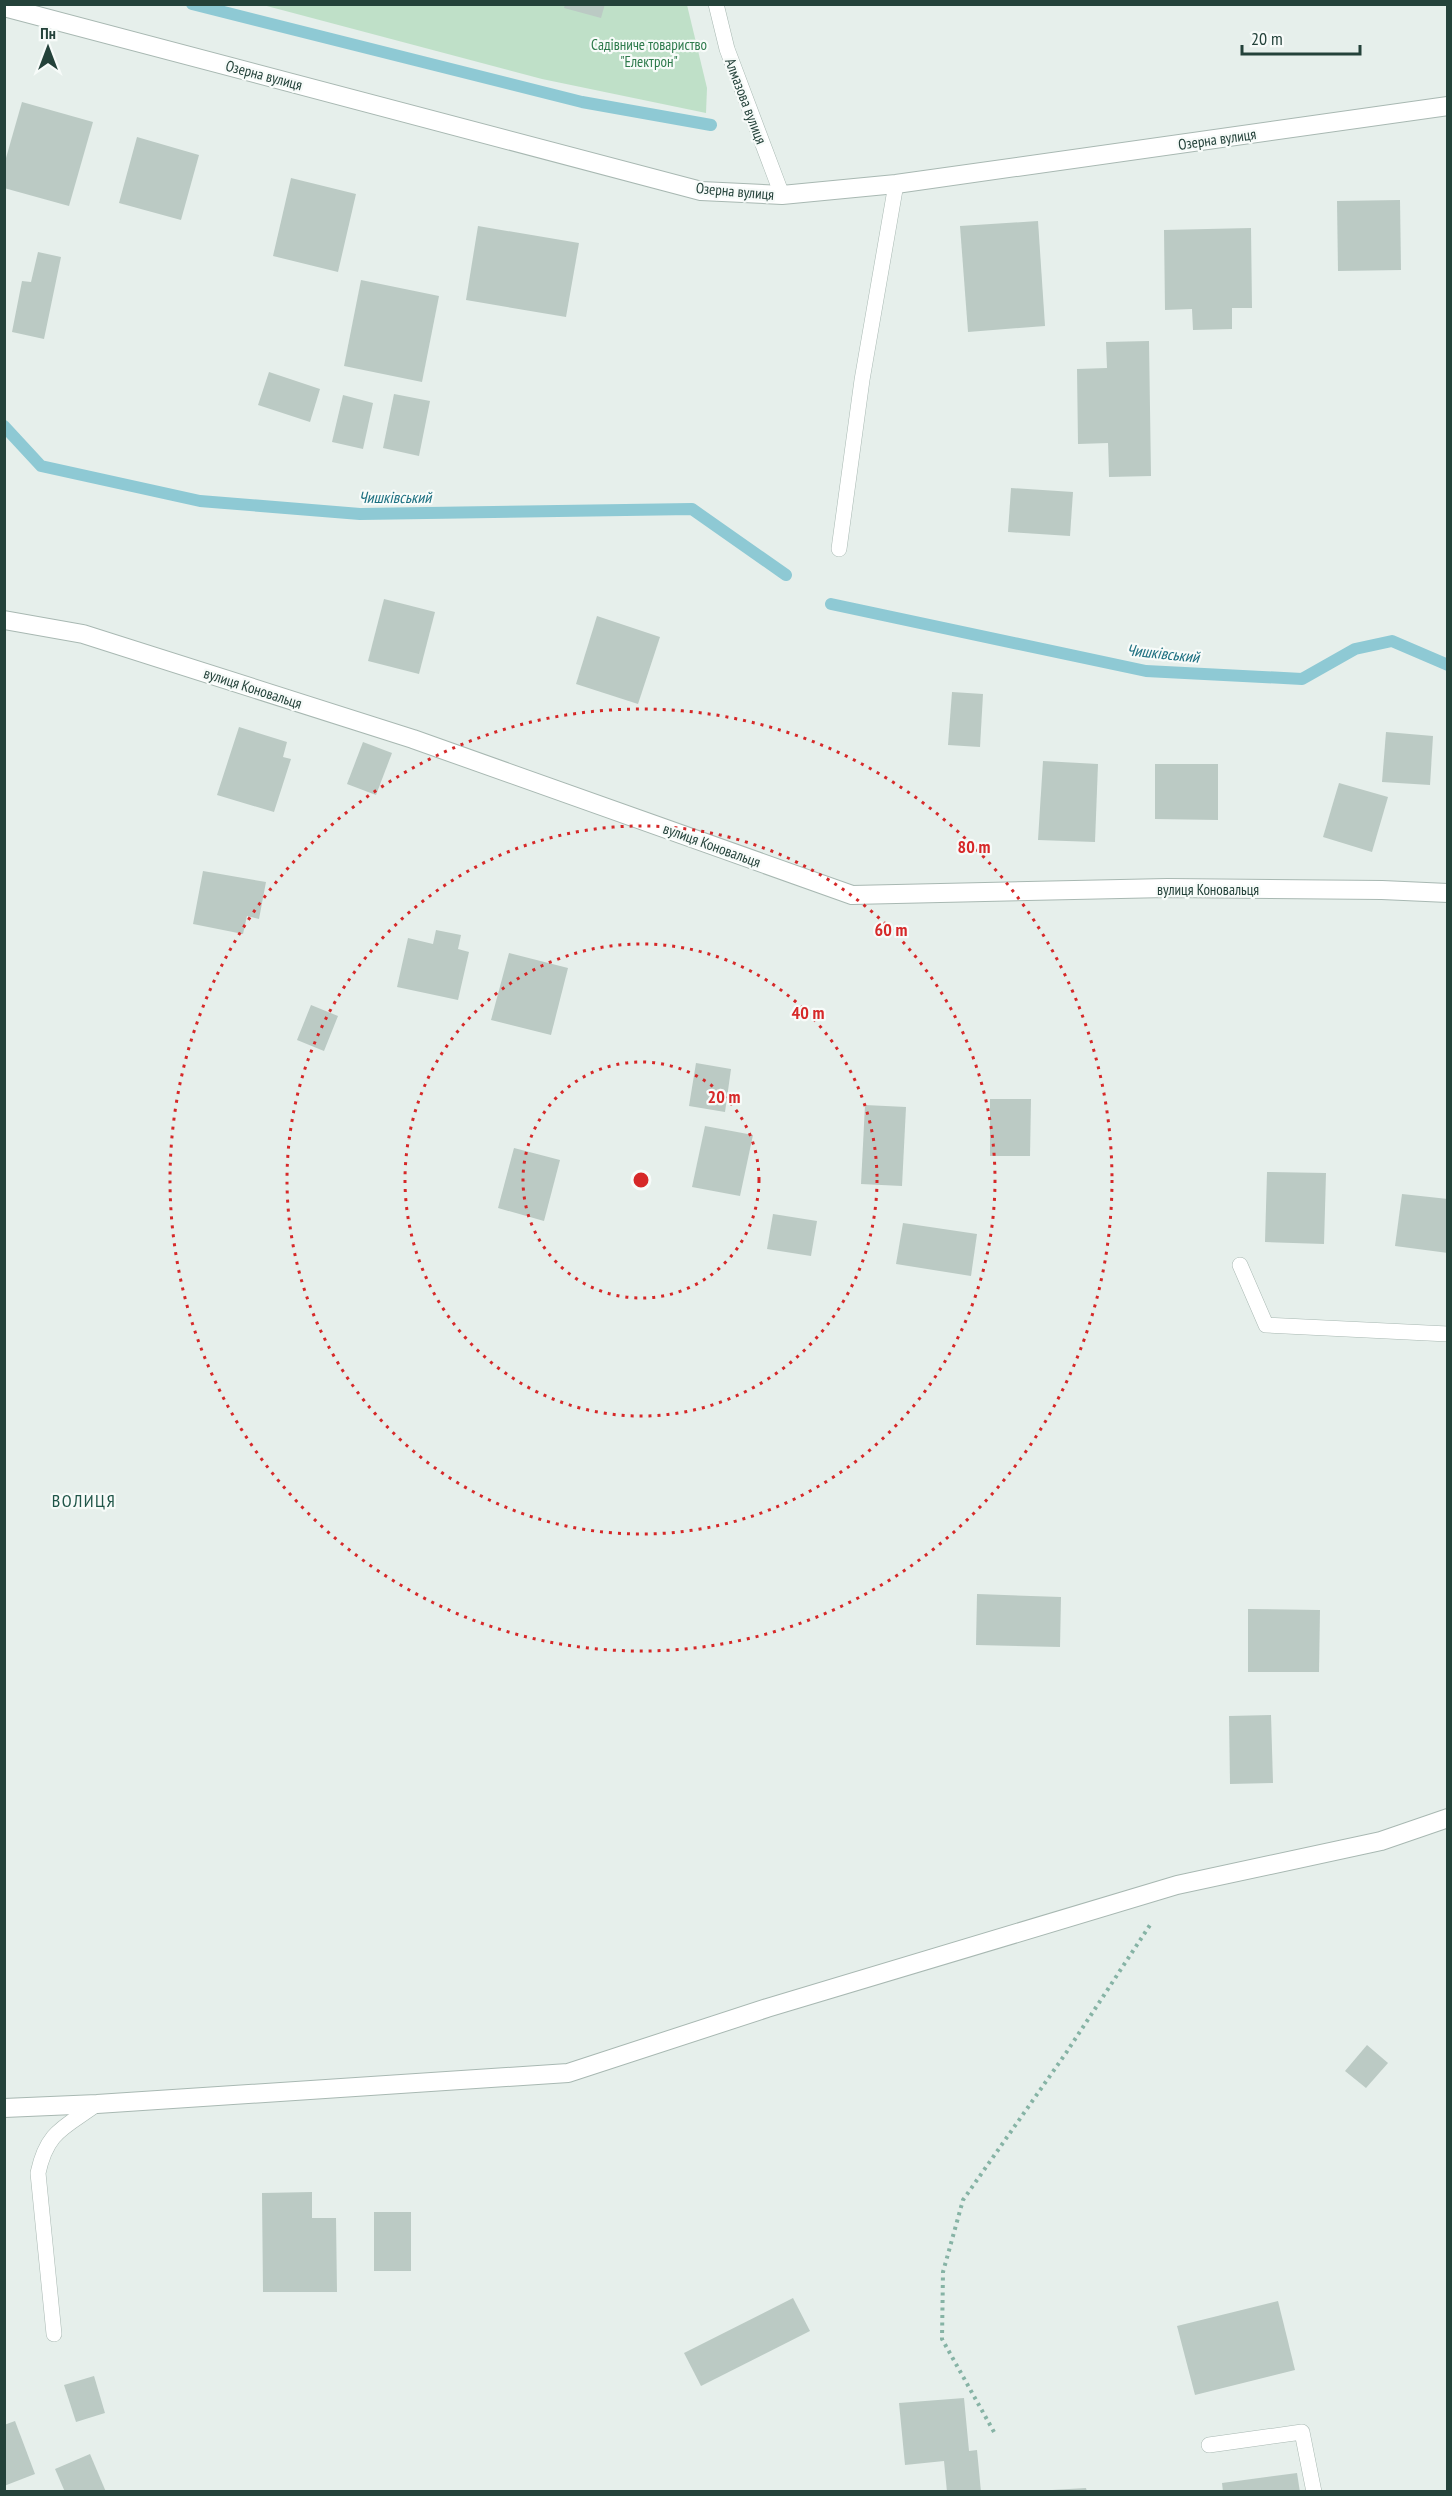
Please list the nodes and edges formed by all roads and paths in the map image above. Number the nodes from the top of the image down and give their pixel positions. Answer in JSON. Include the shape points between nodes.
{"nodes":[{"id":1,"x":716,"y":4,"type":"edge"},
{"id":2,"x":4,"y":7,"type":"edge"},
{"id":3,"x":1448,"y":106,"type":"edge"},
{"id":4,"x":896,"y":184,"type":"junction"},
{"id":5,"x":782,"y":195,"type":"junction"},
{"id":6,"x":839,"y":549,"type":"dead end"},
{"id":7,"x":4,"y":620,"type":"edge"},
{"id":8,"x":1448,"y":893,"type":"edge"},
{"id":9,"x":1240,"y":1264,"type":"dead end"},
{"id":10,"x":1448,"y":1334,"type":"edge"},
{"id":11,"x":1448,"y":1818,"type":"edge"},
{"id":12,"x":1177,"y":1885,"type":"junction"},
{"id":13,"x":97,"y":2104,"type":"junction"},
{"id":14,"x":4,"y":2108,"type":"edge"},
{"id":15,"x":54,"y":2334,"type":"dead end"},
{"id":16,"x":994,"y":2432,"type":"dead end"},
{"id":17,"x":1209,"y":2445,"type":"dead end"},
{"id":18,"x":1314,"y":2492,"type":"edge"}],
"edges":[{"from":1,"to":5,"type":"lane","name":"Алмазова вулиця","via":[[727,49]]},
{"from":2,"to":5,"type":"street","name":"Озерна вулиця","via":[[701,191]]},
{"from":3,"to":4,"type":"street","name":"Озерна вулиця"},
{"from":4,"to":5,"type":"street","name":"Озерна вулиця"},
{"from":4,"to":6,"type":"lane","via":[[862,380]]},
{"from":7,"to":8,"type":"street","name":"вулиця Коновальця","via":[[82,634],[413,739],[852,895],[1167,888]]},
{"from":9,"to":10,"type":"lane","via":[[1266,1325]]},
{"from":11,"to":12,"type":"street","via":[[1381,1841]]},
{"from":12,"to":13,"type":"street","via":[[766,2008],[568,2073]]},
{"from":12,"to":16,"type":"path","via":[[963,2200],[943,2272],[942,2339]]},
{"from":13,"to":14,"type":"street"},
{"from":13,"to":15,"type":"lane","via":[[52,2136],[38,2173]]},
{"from":17,"to":18,"type":"lane","via":[[1302,2432]]}]}
